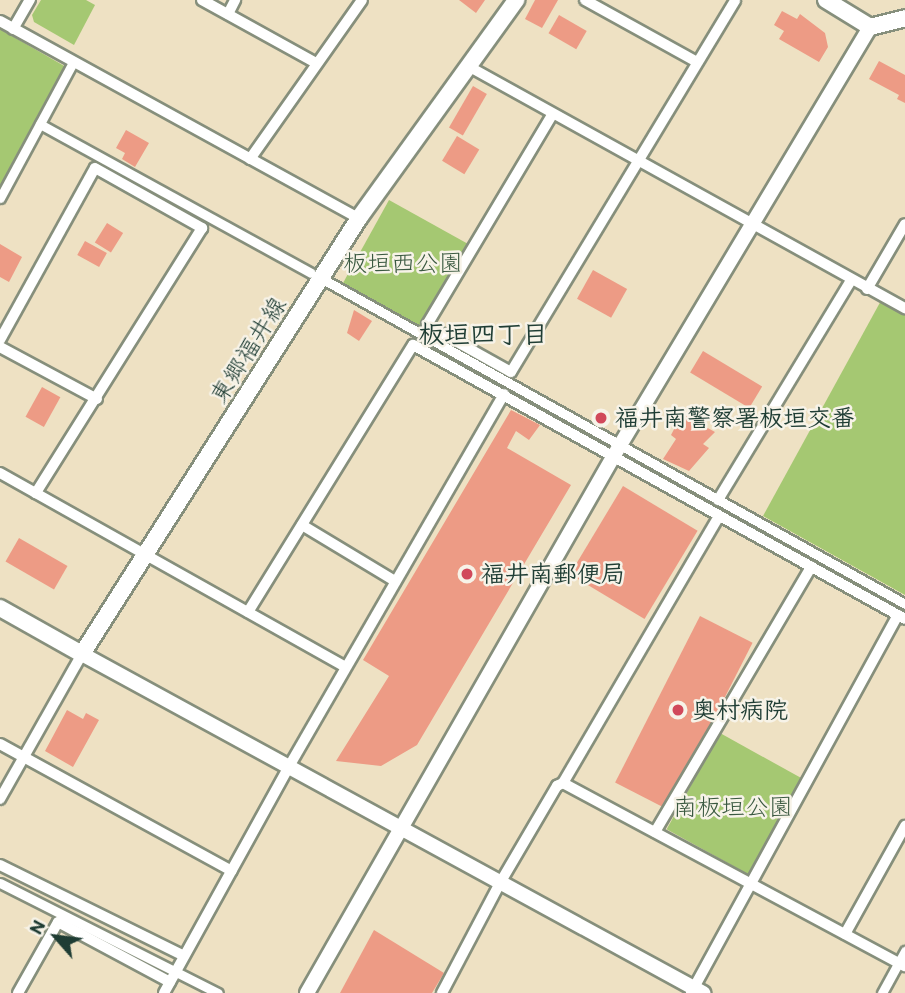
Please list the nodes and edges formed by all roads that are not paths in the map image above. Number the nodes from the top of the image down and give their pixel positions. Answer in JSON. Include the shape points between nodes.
{"nodes":[{"id":1,"x":30,"y":0,"type":"edge"},
{"id":2,"x":202,"y":0,"type":"edge"},
{"id":3,"x":235,"y":0,"type":"edge"},
{"id":4,"x":362,"y":0,"type":"edge"},
{"id":5,"x":516,"y":0,"type":"edge"},
{"id":6,"x":584,"y":0,"type":"edge"},
{"id":7,"x":735,"y":0,"type":"edge"},
{"id":8,"x":826,"y":0,"type":"edge"},
{"id":9,"x":228,"y":14,"type":"junction"},
{"id":10,"x":905,"y":18,"type":"edge"},
{"id":11,"x":0,"y":21,"type":"edge"},
{"id":12,"x":870,"y":27,"type":"junction"},
{"id":13,"x":13,"y":29,"type":"junction"},
{"id":14,"x":697,"y":62,"type":"junction"},
{"id":15,"x":317,"y":63,"type":"junction"},
{"id":16,"x":71,"y":66,"type":"dead end"},
{"id":17,"x":468,"y":66,"type":"junction"},
{"id":18,"x":552,"y":115,"type":"junction"},
{"id":19,"x":40,"y":124,"type":"junction"},
{"id":20,"x":250,"y":159,"type":"junction"},
{"id":21,"x":637,"y":163,"type":"junction"},
{"id":22,"x":0,"y":198,"type":"edge"},
{"id":23,"x":359,"y":218,"type":"junction"},
{"id":24,"x":905,"y":224,"type":"edge"},
{"id":25,"x":752,"y":225,"type":"junction"},
{"id":26,"x":311,"y":273,"type":"dead end"},
{"id":27,"x":850,"y":280,"type":"junction"},
{"id":28,"x":328,"y":282,"type":"dead end"},
{"id":29,"x":867,"y":289,"type":"junction"},
{"id":30,"x":905,"y":308,"type":"edge"},
{"id":31,"x":0,"y":340,"type":"edge"},
{"id":32,"x":0,"y":347,"type":"edge"},
{"id":33,"x":504,"y":394,"type":"junction"},
{"id":34,"x":97,"y":399,"type":"junction"},
{"id":35,"x":617,"y":451,"type":"junction"},
{"id":36,"x":0,"y":473,"type":"edge"},
{"id":37,"x":36,"y":494,"type":"junction"},
{"id":38,"x":718,"y":500,"type":"junction"},
{"id":39,"x":719,"y":516,"type":"junction"},
{"id":40,"x":302,"y":525,"type":"junction"},
{"id":41,"x":145,"y":554,"type":"junction"},
{"id":42,"x":811,"y":567,"type":"junction"},
{"id":43,"x":395,"y":581,"type":"junction"},
{"id":44,"x":905,"y":604,"type":"edge"},
{"id":45,"x":0,"y":608,"type":"edge"},
{"id":46,"x":248,"y":612,"type":"junction"},
{"id":47,"x":901,"y":617,"type":"edge"},
{"id":48,"x":82,"y":654,"type":"junction"},
{"id":49,"x":345,"y":667,"type":"junction"},
{"id":50,"x":0,"y":744,"type":"edge"},
{"id":51,"x":24,"y":757,"type":"junction"},
{"id":52,"x":287,"y":769,"type":"junction"},
{"id":53,"x":563,"y":783,"type":"junction"},
{"id":54,"x":0,"y":799,"type":"edge"},
{"id":55,"x":905,"y":826,"type":"edge"},
{"id":56,"x":396,"y":830,"type":"junction"},
{"id":57,"x":655,"y":832,"type":"junction"},
{"id":58,"x":0,"y":866,"type":"edge"},
{"id":59,"x":232,"y":870,"type":"junction"},
{"id":60,"x":0,"y":883,"type":"edge"},
{"id":61,"x":500,"y":883,"type":"junction"},
{"id":62,"x":750,"y":883,"type":"junction"},
{"id":63,"x":845,"y":934,"type":"junction"},
{"id":64,"x":905,"y":951,"type":"edge"},
{"id":65,"x":184,"y":956,"type":"junction"},
{"id":66,"x":902,"y":964,"type":"edge"},
{"id":67,"x":173,"y":976,"type":"junction"},
{"id":68,"x":696,"y":991,"type":"edge"},
{"id":69,"x":445,"y":992,"type":"edge"},
{"id":70,"x":18,"y":993,"type":"edge"},
{"id":71,"x":164,"y":993,"type":"edge"},
{"id":72,"x":218,"y":993,"type":"edge"},
{"id":73,"x":307,"y":993,"type":"edge"},
{"id":74,"x":882,"y":993,"type":"edge"}],
"edges":[{"from":1,"to":13,"type":"street"},
{"from":2,"to":9,"type":"street"},
{"from":3,"to":9,"type":"street"},
{"from":4,"to":15,"type":"street"},
{"from":5,"to":17,"type":"main road","name":"東郷福井線"},
{"from":6,"to":14,"type":"street"},
{"from":7,"to":14,"type":"street"},
{"from":8,"to":12,"type":"main road"},
{"from":9,"to":15,"type":"street"},
{"from":10,"to":12,"type":"main road"},
{"from":11,"to":13,"type":"street"},
{"from":12,"to":25,"type":"street"},
{"from":13,"to":20,"type":"street"},
{"from":14,"to":21,"type":"street"},
{"from":15,"to":20,"type":"street"},
{"from":16,"to":19,"type":"street"},
{"from":17,"to":18,"type":"street"},
{"from":17,"to":23,"type":"main road","name":"東郷福井線"},
{"from":18,"to":21,"type":"street"},
{"from":18,"to":21,"type":"street","via":[[428,325],[511,372]]},
{"from":19,"to":22,"type":"street"},
{"from":19,"to":26,"type":"street"},
{"from":20,"to":23,"type":"street"},
{"from":21,"to":25,"type":"street"},
{"from":23,"to":41,"type":"main road","name":"東郷福井線"},
{"from":24,"to":29,"type":"street"},
{"from":25,"to":27,"type":"street"},
{"from":25,"to":35,"type":"street"},
{"from":27,"to":29,"type":"street"},
{"from":27,"to":38,"type":"street"},
{"from":28,"to":35,"type":"street"},
{"from":29,"to":30,"type":"street"},
{"from":31,"to":34,"type":"street","via":[[95,168],[202,228]]},
{"from":32,"to":34,"type":"street"},
{"from":33,"to":35,"type":"street"},
{"from":33,"to":40,"type":"street","via":[[413,345]]},
{"from":33,"to":43,"type":"street"},
{"from":34,"to":37,"type":"street"},
{"from":35,"to":38,"type":"street"},
{"from":35,"to":39,"type":"street"},
{"from":35,"to":56,"type":"street"},
{"from":36,"to":37,"type":"street"},
{"from":37,"to":41,"type":"street"},
{"from":38,"to":44,"type":"street"},
{"from":39,"to":42,"type":"street"},
{"from":39,"to":53,"type":"street"},
{"from":40,"to":43,"type":"street"},
{"from":40,"to":46,"type":"street"},
{"from":41,"to":46,"type":"street"},
{"from":41,"to":48,"type":"main road","name":"東郷福井線"},
{"from":42,"to":47,"type":"street"},
{"from":42,"to":57,"type":"street"},
{"from":43,"to":49,"type":"street"},
{"from":45,"to":48,"type":"main road"},
{"from":46,"to":49,"type":"street"},
{"from":47,"to":62,"type":"street"},
{"from":48,"to":51,"type":"street"},
{"from":48,"to":52,"type":"street"},
{"from":49,"to":52,"type":"street"},
{"from":50,"to":51,"type":"street"},
{"from":51,"to":54,"type":"street"},
{"from":51,"to":59,"type":"street"},
{"from":52,"to":56,"type":"street"},
{"from":52,"to":59,"type":"street"},
{"from":53,"to":57,"type":"street"},
{"from":53,"to":61,"type":"street","via":[[556,786]]},
{"from":55,"to":63,"type":"street"},
{"from":56,"to":61,"type":"street"},
{"from":56,"to":73,"type":"street"},
{"from":57,"to":62,"type":"street"},
{"from":58,"to":65,"type":"street"},
{"from":59,"to":65,"type":"street"},
{"from":60,"to":67,"type":"street"},
{"from":61,"to":68,"type":"street"},
{"from":61,"to":69,"type":"street"},
{"from":62,"to":63,"type":"street"},
{"from":62,"to":68,"type":"street"},
{"from":63,"to":66,"type":"street"},
{"from":64,"to":66,"type":"street"},
{"from":65,"to":67,"type":"street"},
{"from":66,"to":74,"type":"street"},
{"from":67,"to":70,"type":"street","via":[[58,922]]},
{"from":67,"to":71,"type":"street"},
{"from":67,"to":72,"type":"street"}]}
